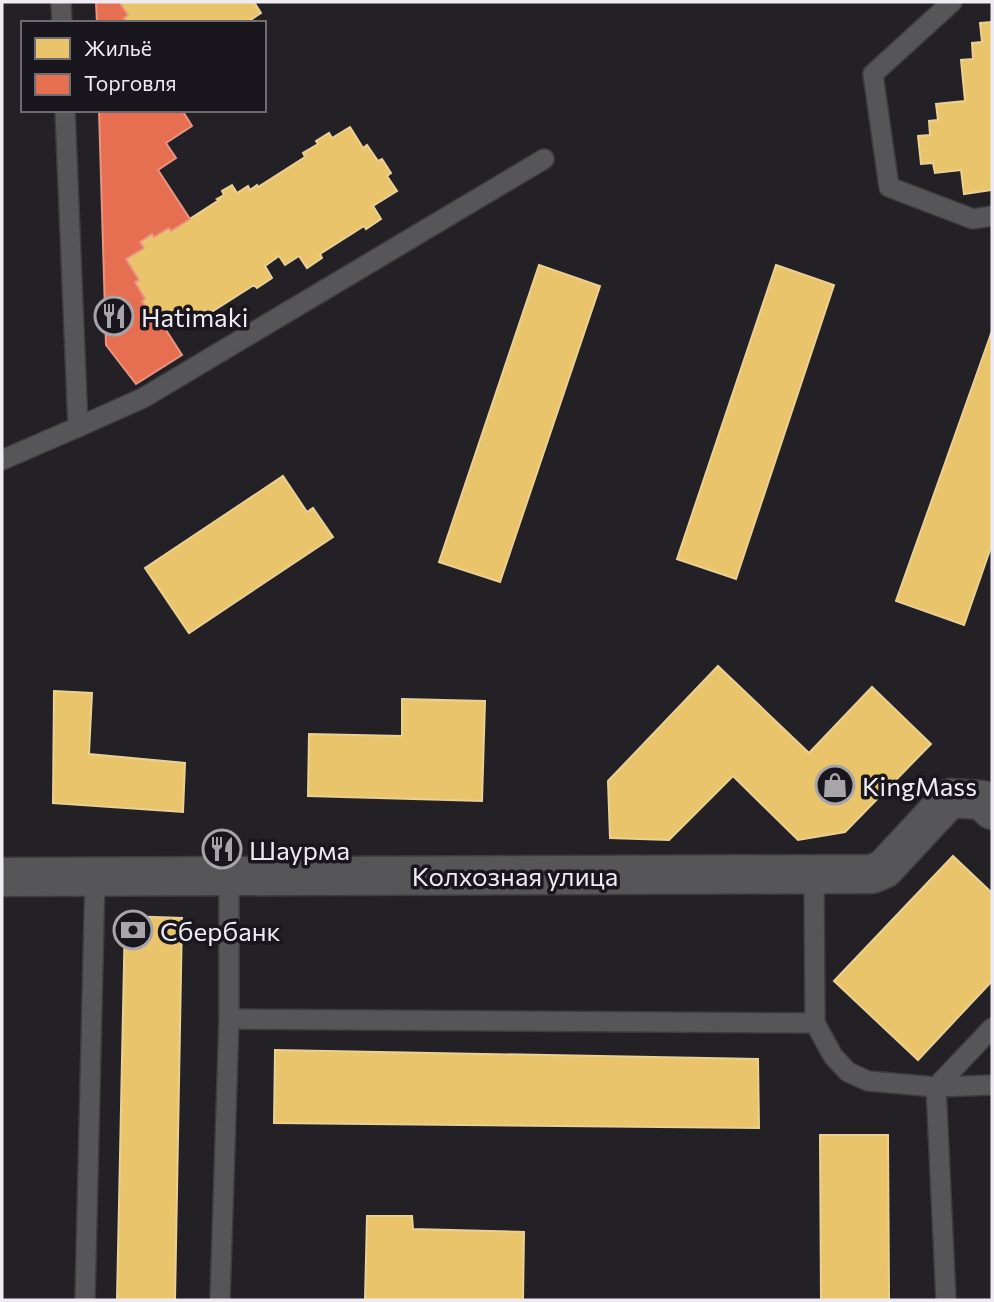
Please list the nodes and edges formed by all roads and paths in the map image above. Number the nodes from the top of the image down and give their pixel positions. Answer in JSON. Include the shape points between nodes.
{"nodes":[{"id":1,"x":61,"y":2,"type":"edge"},
{"id":2,"x":952,"y":2,"type":"edge"},
{"id":3,"x":62,"y":21,"type":"edge"},
{"id":4,"x":65,"y":112,"type":"edge"},
{"id":5,"x":544,"y":159,"type":"dead end"},
{"id":6,"x":992,"y":216,"type":"edge"},
{"id":7,"x":78,"y":427,"type":"junction"},
{"id":8,"x":2,"y":460,"type":"edge"},
{"id":9,"x":992,"y":810,"type":"edge"},
{"id":10,"x":814,"y":874,"type":"junction"},
{"id":11,"x":96,"y":876,"type":"junction"},
{"id":12,"x":229,"y":876,"type":"junction"},
{"id":13,"x":2,"y":877,"type":"edge"},
{"id":14,"x":229,"y":1019,"type":"junction"},
{"id":15,"x":816,"y":1023,"type":"junction"},
{"id":16,"x":992,"y":1028,"type":"edge"},
{"id":17,"x":992,"y":1085,"type":"edge"},
{"id":18,"x":936,"y":1087,"type":"junction"},
{"id":19,"x":85,"y":1300,"type":"edge"},
{"id":20,"x":220,"y":1300,"type":"edge"},
{"id":21,"x":946,"y":1300,"type":"edge"}],
"edges":[{"from":1,"to":3,"type":"lane"},
{"from":2,"to":6,"type":"lane","via":[[873,74],[889,187],[973,219]]},
{"from":4,"to":7,"type":"lane"},
{"from":5,"to":7,"type":"lane","via":[[143,398]]},
{"from":7,"to":8,"type":"lane"},
{"from":9,"to":10,"type":"street","name":"Колхозная улица","via":[[982,800],[950,798],[884,869],[872,874]]},
{"from":10,"to":12,"type":"street","name":"Колхозная улица"},
{"from":10,"to":15,"type":"lane"},
{"from":11,"to":12,"type":"street","name":"Колхозная улица"},
{"from":11,"to":13,"type":"street","name":"Колхозная улица"},
{"from":11,"to":19,"type":"lane"},
{"from":12,"to":14,"type":"lane"},
{"from":14,"to":15,"type":"lane"},
{"from":14,"to":20,"type":"lane"},
{"from":15,"to":18,"type":"lane","via":[[833,1056],[848,1072],[868,1081]]},
{"from":16,"to":18,"type":"lane"},
{"from":17,"to":18,"type":"lane"},
{"from":18,"to":21,"type":"lane"}]}
